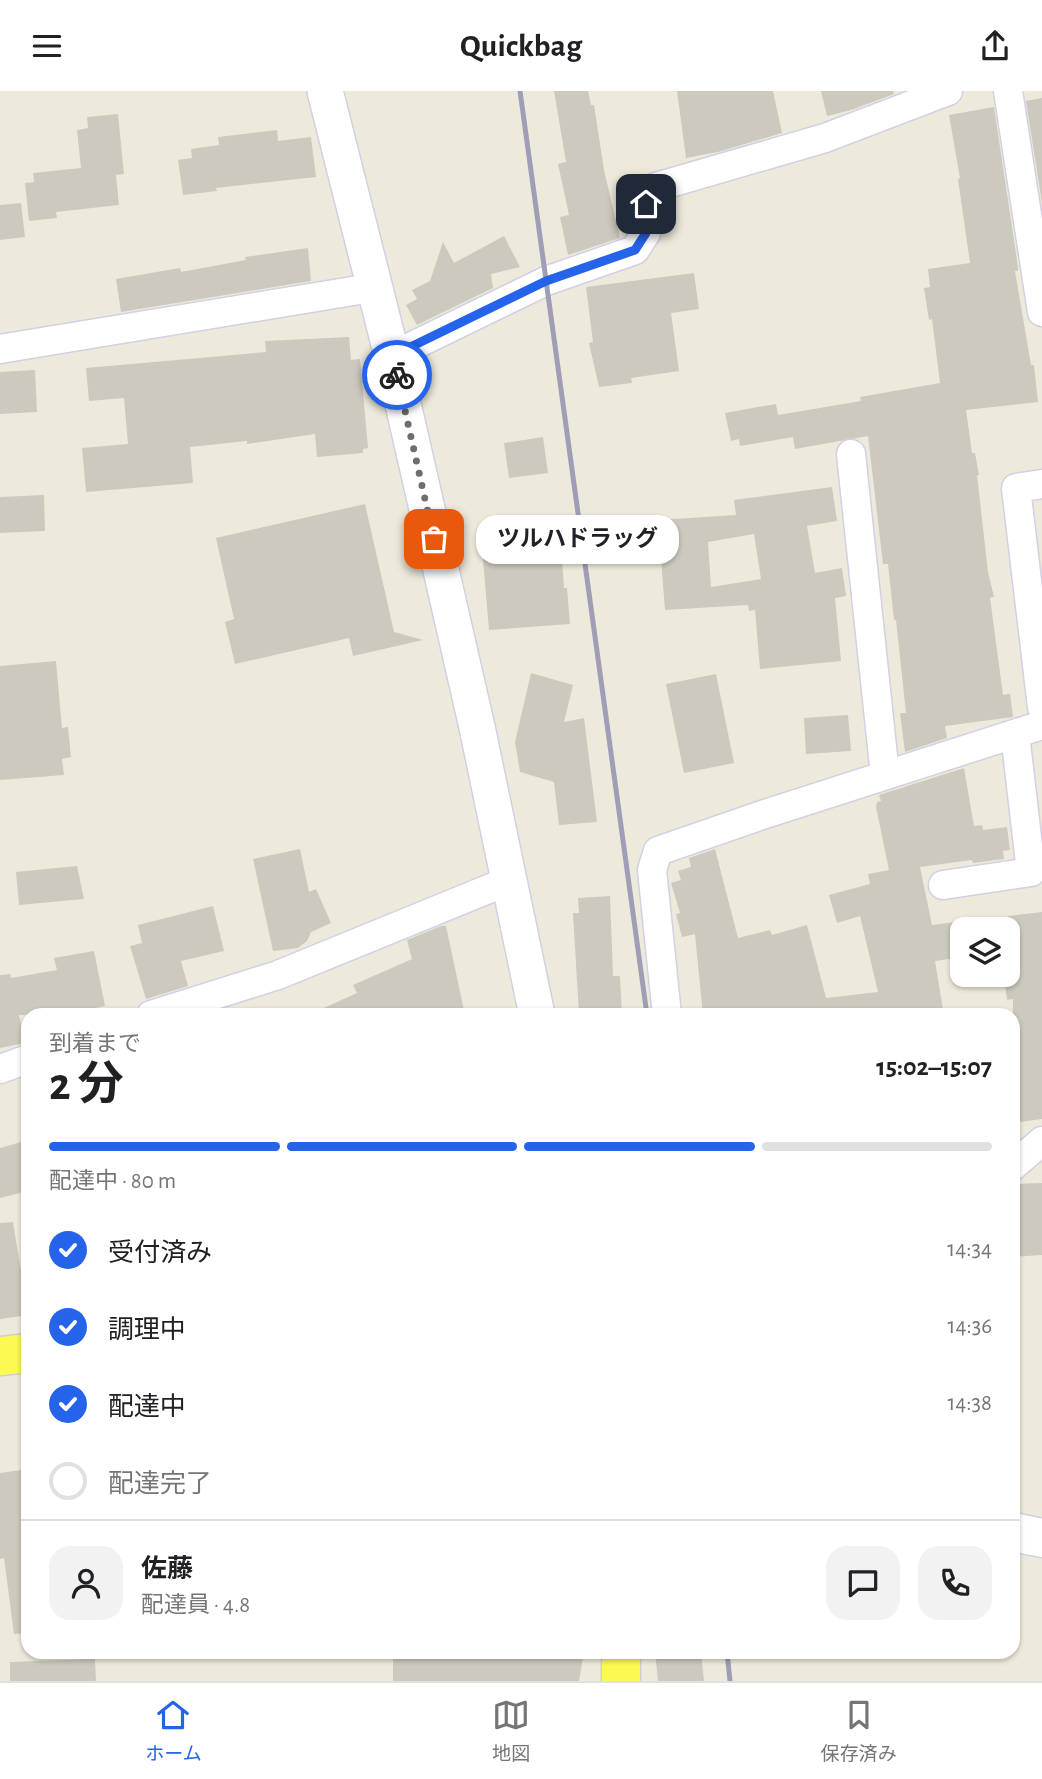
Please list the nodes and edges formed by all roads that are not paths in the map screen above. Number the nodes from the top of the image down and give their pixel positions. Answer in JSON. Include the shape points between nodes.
{"nodes":[{"id":1,"x":325,"y":91,"type":"edge"},
{"id":2,"x":948,"y":91,"type":"edge"},
{"id":3,"x":1008,"y":91,"type":"edge"},
{"id":4,"x":377,"y":287,"type":"junction"},
{"id":5,"x":1042,"y":312,"type":"edge"},
{"id":6,"x":0,"y":349,"type":"edge"},
{"id":7,"x":392,"y":356,"type":"junction"},
{"id":8,"x":852,"y":454,"type":"dead end"},
{"id":9,"x":1042,"y":484,"type":"edge"},
{"id":10,"x":1042,"y":707,"type":"edge"},
{"id":11,"x":1042,"y":725,"type":"edge"},
{"id":12,"x":1015,"y":734,"type":"junction"},
{"id":13,"x":885,"y":775,"type":"junction"},
{"id":14,"x":508,"y":881,"type":"junction"},
{"id":15,"x":943,"y":885,"type":"dead end"},
{"id":16,"x":173,"y":1008,"type":"edge"},
{"id":17,"x":535,"y":1008,"type":"edge"},
{"id":18,"x":666,"y":1008,"type":"edge"},
{"id":19,"x":21,"y":1062,"type":"edge"},
{"id":20,"x":0,"y":1069,"type":"edge"},
{"id":21,"x":1042,"y":1141,"type":"edge"},
{"id":22,"x":1020,"y":1160,"type":"edge"},
{"id":23,"x":21,"y":1354,"type":"edge"},
{"id":24,"x":0,"y":1356,"type":"edge"},
{"id":25,"x":1020,"y":1533,"type":"edge"},
{"id":26,"x":1042,"y":1538,"type":"edge"},
{"id":27,"x":621,"y":1659,"type":"edge"},
{"id":28,"x":621,"y":1681,"type":"edge"}],
"edges":[{"from":1,"to":4,"type":"street"},
{"from":2,"to":7,"type":"street","via":[[825,138],[653,188],[646,204],[646,233],[635,250],[546,281]]},
{"from":3,"to":5,"type":"street"},
{"from":4,"to":6,"type":"street"},
{"from":4,"to":7,"type":"street"},
{"from":7,"to":14,"type":"street"},
{"from":8,"to":13,"type":"street"},
{"from":9,"to":10,"type":"street","via":[[1016,488]]},
{"from":11,"to":12,"type":"street"},
{"from":12,"to":13,"type":"street"},
{"from":12,"to":15,"type":"street","via":[[1031,872]]},
{"from":13,"to":18,"type":"street","via":[[658,851],[652,870]]},
{"from":14,"to":16,"type":"street","via":[[278,975]]},
{"from":14,"to":17,"type":"street"},
{"from":19,"to":20,"type":"street"},
{"from":21,"to":22,"type":"street"},
{"from":23,"to":24,"type":"main road"},
{"from":25,"to":26,"type":"main road"},
{"from":27,"to":28,"type":"main road"}]}
